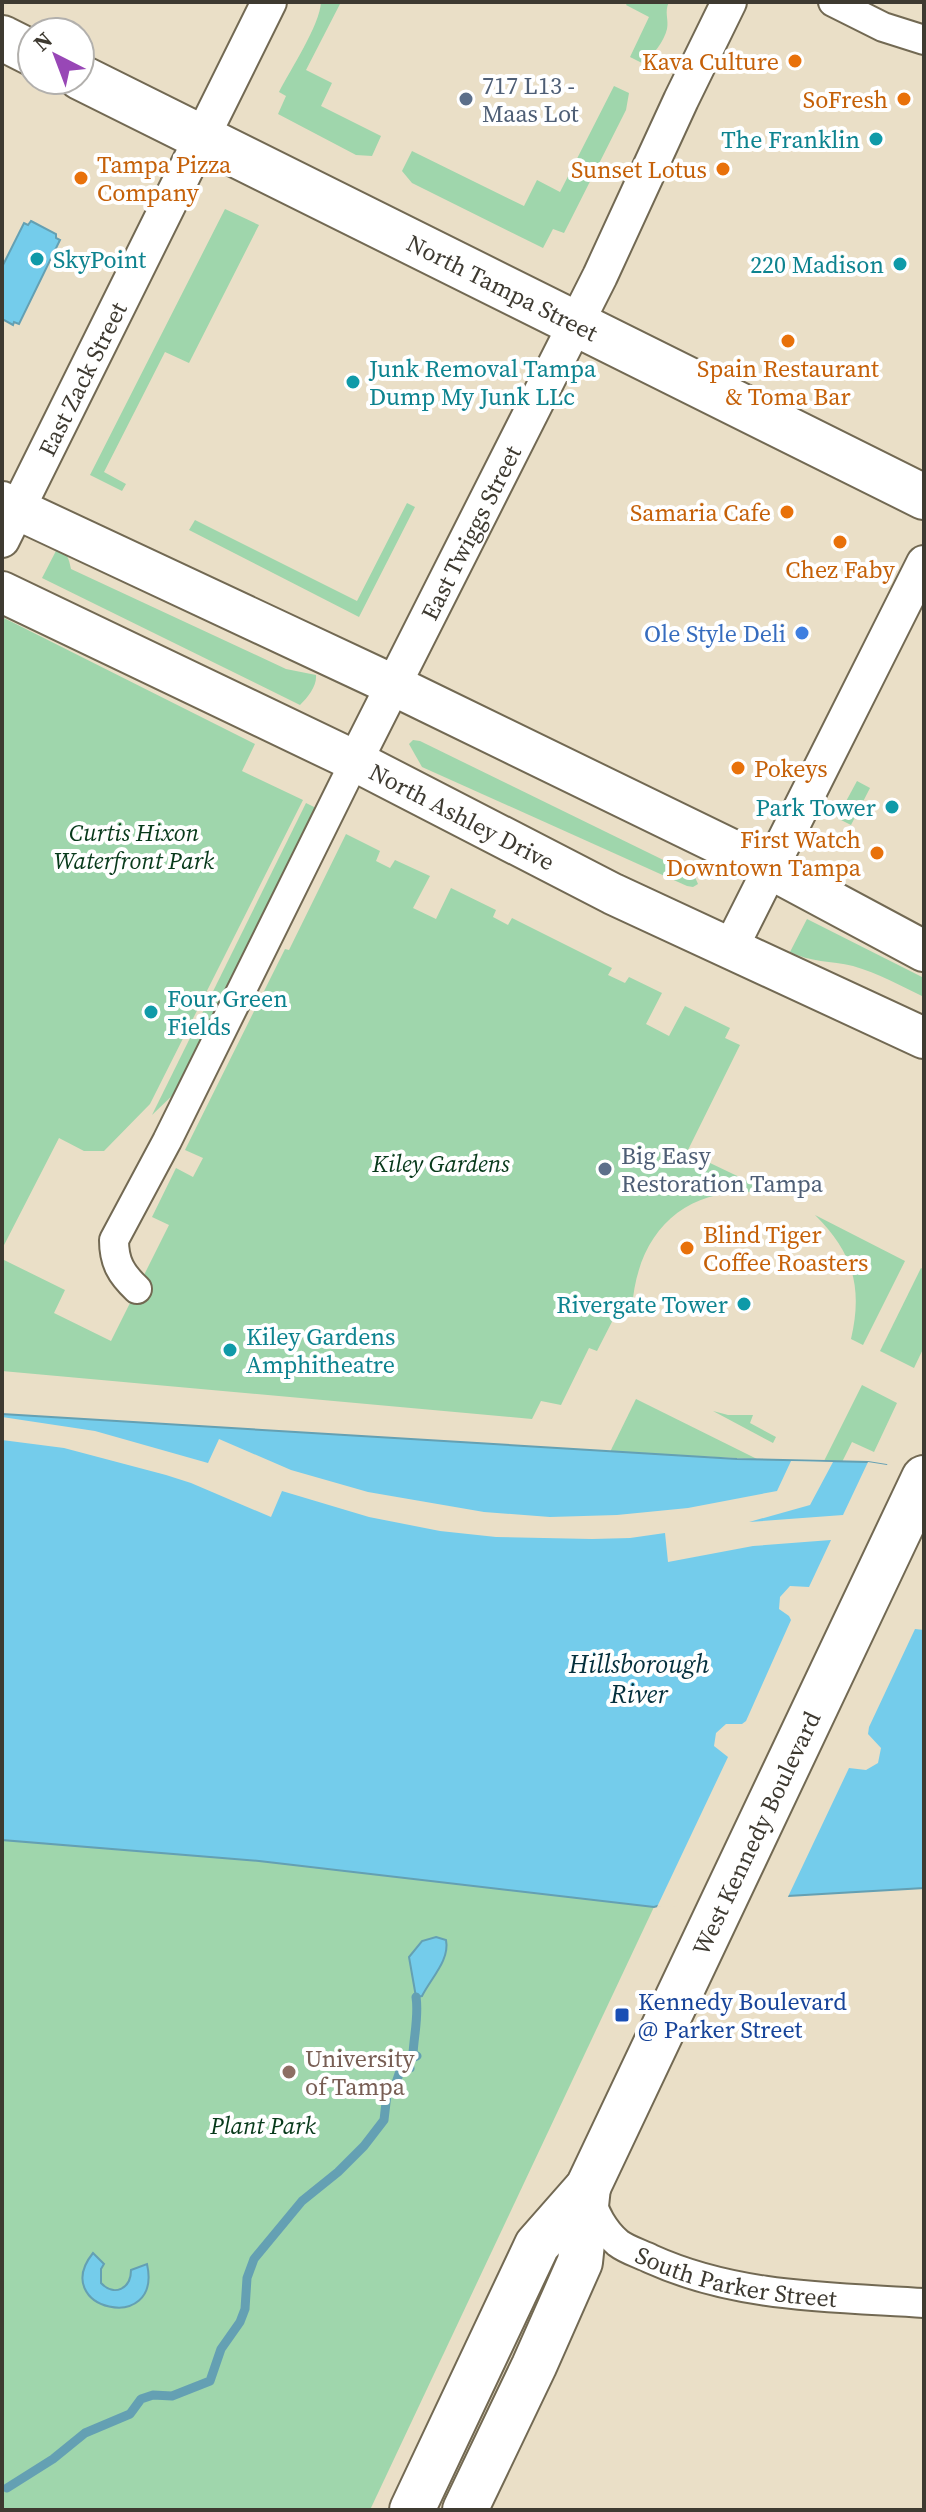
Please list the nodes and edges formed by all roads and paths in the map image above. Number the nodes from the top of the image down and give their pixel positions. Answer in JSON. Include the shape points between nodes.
{"nodes":[{"id":1,"x":269,"y":2,"type":"edge"},
{"id":2,"x":729,"y":2,"type":"edge"},
{"id":3,"x":833,"y":2,"type":"edge"},
{"id":4,"x":924,"y":40,"type":"edge"},
{"id":5,"x":96,"y":85,"type":"edge"},
{"id":6,"x":202,"y":138,"type":"junction"},
{"id":7,"x":576,"y":323,"type":"junction"},
{"id":8,"x":924,"y":497,"type":"edge"},
{"id":9,"x":7,"y":517,"type":"edge"},
{"id":10,"x":924,"y":563,"type":"edge"},
{"id":11,"x":2,"y":592,"type":"edge"},
{"id":12,"x":393,"y":685,"type":"junction"},
{"id":13,"x":355,"y":761,"type":"junction"},
{"id":14,"x":769,"y":868,"type":"junction"},
{"id":15,"x":731,"y":947,"type":"junction"},
{"id":16,"x":924,"y":951,"type":"edge"},
{"id":17,"x":924,"y":1038,"type":"edge"},
{"id":18,"x":137,"y":1289,"type":"dead end"},
{"id":19,"x":924,"y":1478,"type":"edge"},
{"id":20,"x":588,"y":2187,"type":"junction"},
{"id":21,"x":924,"y":2303,"type":"edge"},
{"id":22,"x":412,"y":2510,"type":"edge"},
{"id":23,"x":465,"y":2510,"type":"edge"}],
"edges":[{"from":1,"to":6,"type":"street","name":"East Zack Street"},
{"from":2,"to":7,"type":"street","name":"East Twiggs Street"},
{"from":3,"to":4,"type":"street"},
{"from":5,"to":6,"type":"main road","name":"North Tampa Street"},
{"from":6,"to":7,"type":"main road","name":"North Tampa Street"},
{"from":6,"to":9,"type":"street","name":"East Zack Street"},
{"from":7,"to":8,"type":"main road","name":"North Tampa Street"},
{"from":7,"to":12,"type":"street","name":"East Twiggs Street"},
{"from":9,"to":12,"type":"main road","via":[[61,528]]},
{"from":10,"to":14,"type":"street"},
{"from":11,"to":13,"type":"main road","name":"North Ashley Drive"},
{"from":12,"to":13,"type":"street","name":"East Twiggs Street"},
{"from":12,"to":14,"type":"main road"},
{"from":13,"to":15,"type":"main road","name":"North Ashley Drive","via":[[613,894]]},
{"from":13,"to":18,"type":"street","via":[[114,1240],[114,1258]]},
{"from":14,"to":15,"type":"street"},
{"from":14,"to":16,"type":"main road"},
{"from":15,"to":17,"type":"main road","name":"North Ashley Drive"},
{"from":19,"to":20,"type":"main road","name":"West Kennedy Boulevard"},
{"from":20,"to":21,"type":"street","name":"South Parker Street","via":[[593,2211],[619,2244],[697,2277],[772,2292]]},
{"from":20,"to":22,"type":"main road","name":"West Kennedy Boulevard","via":[[537,2245]]},
{"from":20,"to":23,"type":"main road","name":"West Kennedy Boulevard","via":[[580,2262]]}]}
